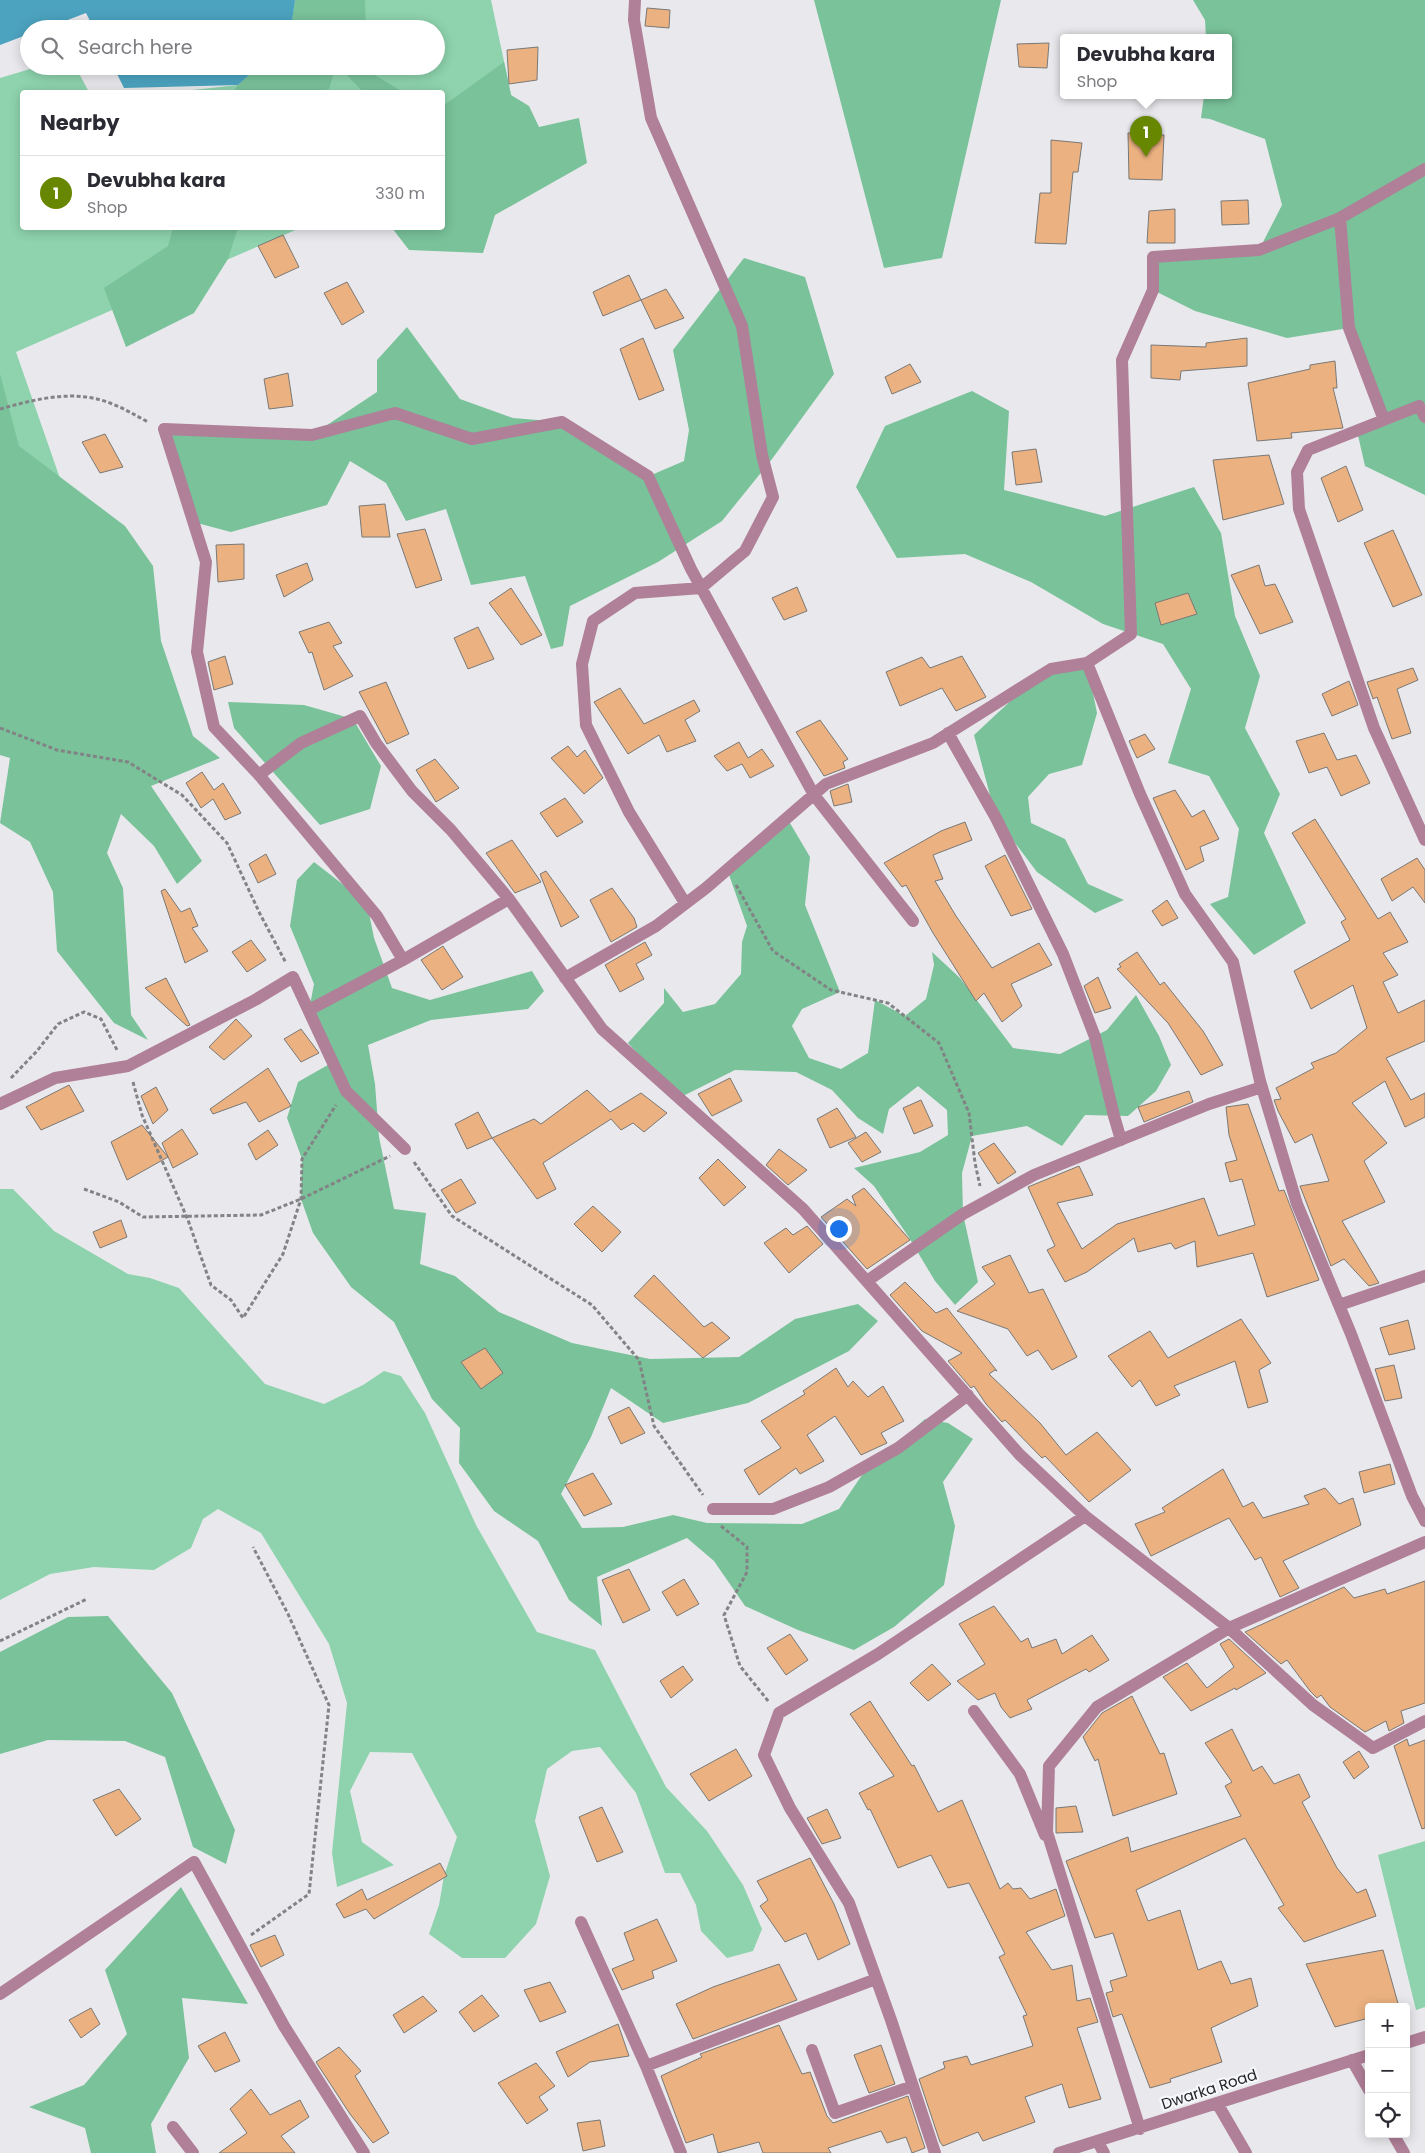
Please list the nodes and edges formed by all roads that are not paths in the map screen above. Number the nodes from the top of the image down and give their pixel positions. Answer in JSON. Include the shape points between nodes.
{"nodes":[{"id":1,"x":634,"y":0,"type":"edge"},
{"id":2,"x":1425,"y":169,"type":"edge"},
{"id":3,"x":1340,"y":218,"type":"junction"},
{"id":4,"x":1425,"y":417,"type":"edge"},
{"id":5,"x":1384,"y":420,"type":"junction"},
{"id":6,"x":701,"y":588,"type":"junction"},
{"id":7,"x":1087,"y":663,"type":"junction"},
{"id":8,"x":948,"y":733,"type":"junction"},
{"id":9,"x":259,"y":775,"type":"junction"},
{"id":10,"x":814,"y":795,"type":"junction"},
{"id":11,"x":1425,"y":840,"type":"edge"},
{"id":12,"x":509,"y":899,"type":"junction"},
{"id":13,"x":685,"y":903,"type":"junction"},
{"id":14,"x":913,"y":921,"type":"dead end"},
{"id":15,"x":403,"y":960,"type":"junction"},
{"id":16,"x":565,"y":978,"type":"junction"},
{"id":17,"x":309,"y":1010,"type":"junction"},
{"id":18,"x":1262,"y":1087,"type":"junction"},
{"id":19,"x":0,"y":1104,"type":"edge"},
{"id":20,"x":1121,"y":1140,"type":"junction"},
{"id":21,"x":405,"y":1149,"type":"road end"},
{"id":22,"x":1425,"y":1276,"type":"edge"},
{"id":23,"x":867,"y":1281,"type":"junction"},
{"id":24,"x":1339,"y":1305,"type":"junction"},
{"id":25,"x":968,"y":1395,"type":"junction"},
{"id":26,"x":713,"y":1509,"type":"road end"},
{"id":27,"x":1084,"y":1516,"type":"junction"},
{"id":28,"x":1425,"y":1521,"type":"edge"},
{"id":29,"x":1425,"y":1542,"type":"edge"},
{"id":30,"x":1230,"y":1628,"type":"junction"},
{"id":31,"x":974,"y":1711,"type":"dead end"},
{"id":32,"x":1425,"y":1721,"type":"edge"},
{"id":33,"x":1061,"y":1874,"type":"junction"},
{"id":34,"x":580,"y":1922,"type":"dead end"},
{"id":35,"x":876,"y":1979,"type":"junction"},
{"id":36,"x":0,"y":1994,"type":"edge"},
{"id":37,"x":1425,"y":2037,"type":"edge"},
{"id":38,"x":1410,"y":2042,"type":"edge"},
{"id":39,"x":812,"y":2050,"type":"dead end"},
{"id":40,"x":1365,"y":2056,"type":"edge"},
{"id":41,"x":1352,"y":2060,"type":"junction"},
{"id":42,"x":646,"y":2066,"type":"junction"},
{"id":43,"x":1365,"y":2083,"type":"edge"},
{"id":44,"x":913,"y":2086,"type":"junction"},
{"id":45,"x":1217,"y":2103,"type":"junction"},
{"id":46,"x":173,"y":2126,"type":"dead end"},
{"id":47,"x":1140,"y":2129,"type":"junction"},
{"id":48,"x":1395,"y":2138,"type":"edge"},
{"id":49,"x":1101,"y":2147,"type":"edge"},
{"id":50,"x":193,"y":2153,"type":"edge"},
{"id":51,"x":364,"y":2153,"type":"edge"},
{"id":52,"x":681,"y":2153,"type":"edge"},
{"id":53,"x":935,"y":2153,"type":"edge"},
{"id":54,"x":1059,"y":2153,"type":"edge"},
{"id":55,"x":1246,"y":2153,"type":"edge"},
{"id":56,"x":1404,"y":2153,"type":"edge"}],
"edges":[{"from":1,"to":6,"type":"street","via":[[634,20],[651,118],[742,326],[762,455],[773,497],[745,551]]},
{"from":2,"to":3,"type":"street"},
{"from":3,"to":5,"type":"street","via":[[1349,328]]},
{"from":3,"to":7,"type":"street","via":[[1260,250],[1153,257],[1153,290],[1122,360],[1131,634]]},
{"from":4,"to":5,"type":"street","via":[[1419,406]]},
{"from":5,"to":11,"type":"street","via":[[1308,450],[1297,472],[1299,509],[1374,728]]},
{"from":6,"to":9,"type":"street","via":[[648,476],[562,422],[472,439],[395,413],[312,435],[164,430],[206,562],[197,652],[214,727]]},
{"from":6,"to":10,"type":"street"},
{"from":6,"to":13,"type":"street","via":[[635,593],[593,621],[582,664],[586,725],[629,812]]},
{"from":7,"to":8,"type":"street","via":[[1051,669]]},
{"from":7,"to":18,"type":"street","via":[[1185,894],[1233,962]]},
{"from":8,"to":10,"type":"street","via":[[933,743],[826,784]]},
{"from":8,"to":20,"type":"street","via":[[996,818],[1063,954],[1095,1037]]},
{"from":9,"to":12,"type":"street","via":[[300,743],[360,716],[412,791],[451,830]]},
{"from":9,"to":15,"type":"street","via":[[377,916]]},
{"from":10,"to":13,"type":"street"},
{"from":10,"to":14,"type":"street"},
{"from":12,"to":15,"type":"street"},
{"from":12,"to":16,"type":"street"},
{"from":13,"to":16,"type":"street","via":[[656,926]]},
{"from":15,"to":17,"type":"street"},
{"from":16,"to":23,"type":"street","via":[[602,1029],[803,1209]]},
{"from":17,"to":19,"type":"street","via":[[293,977],[128,1066],[55,1078]]},
{"from":17,"to":21,"type":"street","via":[[346,1091]]},
{"from":18,"to":20,"type":"street","via":[[1209,1104]]},
{"from":18,"to":24,"type":"street","via":[[1297,1204]]},
{"from":20,"to":23,"type":"street","via":[[1034,1175],[984,1202]]},
{"from":22,"to":24,"type":"street"},
{"from":23,"to":25,"type":"street"},
{"from":24,"to":28,"type":"street","via":[[1412,1496]]},
{"from":25,"to":26,"type":"street","via":[[898,1448],[830,1486],[773,1509]]},
{"from":25,"to":27,"type":"street","via":[[1020,1455]]},
{"from":27,"to":30,"type":"street"},
{"from":27,"to":35,"type":"street","via":[[878,1654],[779,1714],[764,1755],[790,1808],[849,1903]]},
{"from":29,"to":30,"type":"street"},
{"from":30,"to":32,"type":"street","via":[[1314,1705],[1373,1748]]},
{"from":30,"to":33,"type":"street","via":[[1097,1708],[1049,1766],[1047,1832]]},
{"from":31,"to":33,"type":"street","via":[[1020,1774]]},
{"from":33,"to":47,"type":"street"},
{"from":34,"to":42,"type":"street"},
{"from":35,"to":42,"type":"street"},
{"from":35,"to":44,"type":"street"},
{"from":36,"to":51,"type":"street","via":[[194,1862],[284,2026]]},
{"from":37,"to":38,"type":"street"},
{"from":39,"to":44,"type":"street","via":[[835,2113]]},
{"from":40,"to":41,"type":"street","name":"Dwarka Road"},
{"from":41,"to":43,"type":"street"},
{"from":41,"to":45,"type":"street","name":"Dwarka Road"},
{"from":42,"to":52,"type":"street"},
{"from":44,"to":53,"type":"street"},
{"from":45,"to":47,"type":"street","name":"Dwarka Road"},
{"from":45,"to":55,"type":"street"},
{"from":46,"to":50,"type":"street"},
{"from":47,"to":49,"type":"street","name":"Dwarka Road"},
{"from":48,"to":56,"type":"street"},
{"from":49,"to":54,"type":"street","name":"Dwarka Road"}]}
